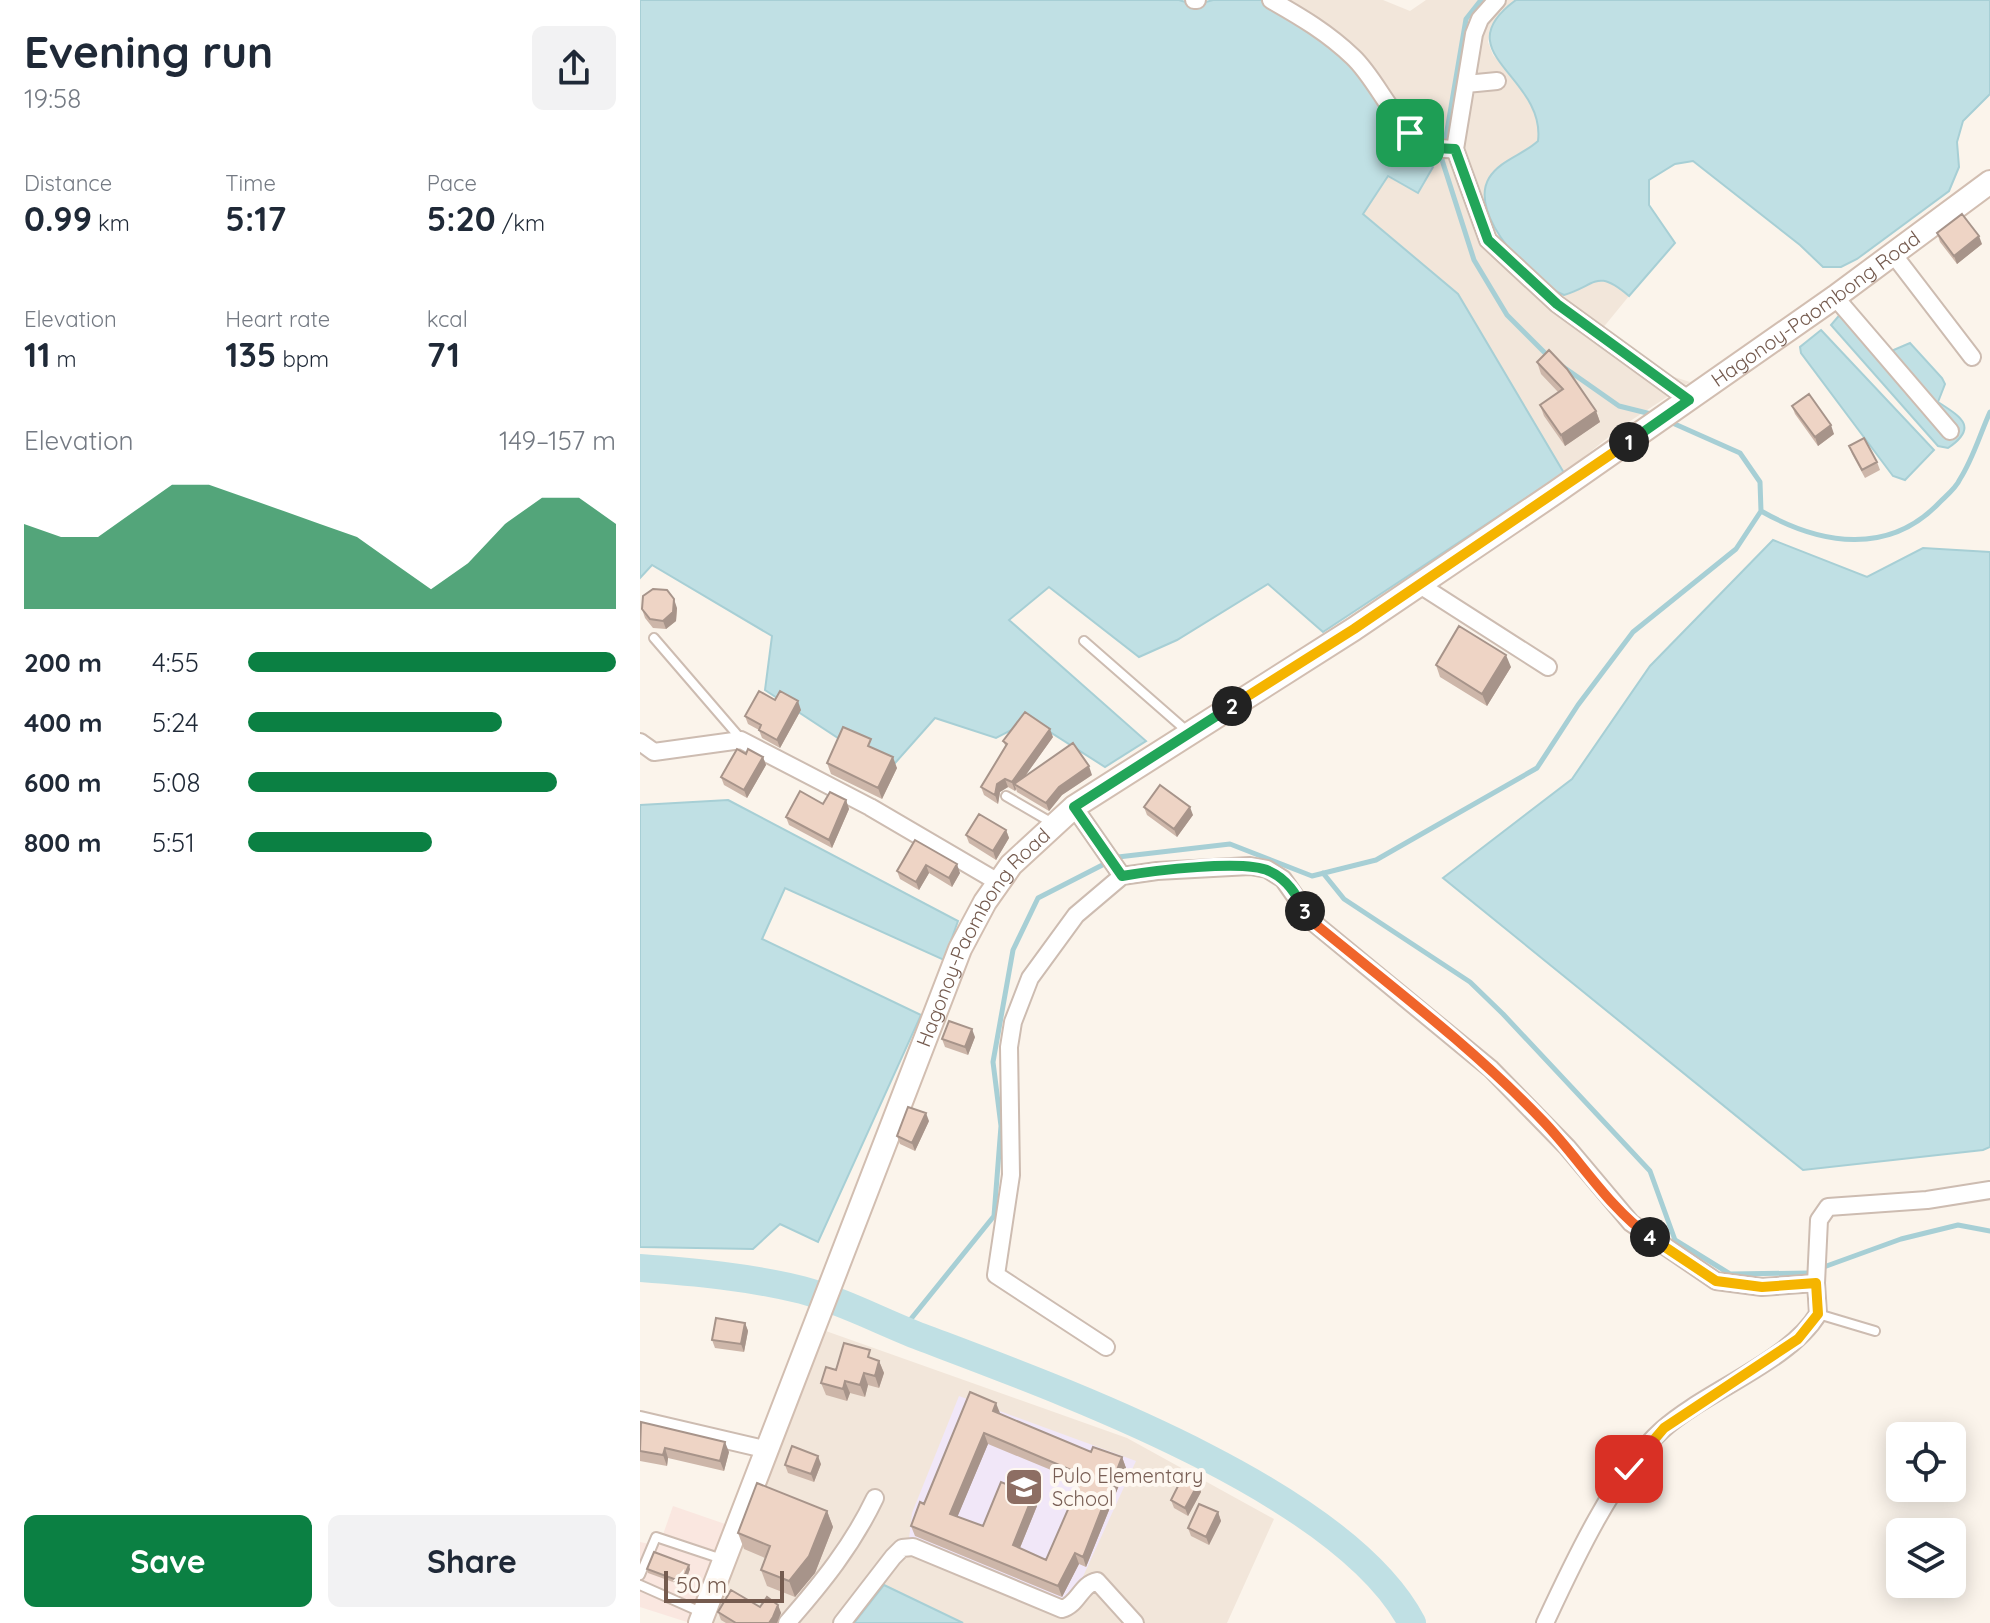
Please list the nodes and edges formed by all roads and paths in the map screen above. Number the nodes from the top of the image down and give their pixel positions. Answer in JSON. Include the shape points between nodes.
{"nodes":[{"id":1,"x":1271,"y":0,"type":"edge"},
{"id":2,"x":1497,"y":0,"type":"edge"},
{"id":3,"x":1497,"y":81,"type":"dead end"},
{"id":4,"x":1466,"y":84,"type":"junction"},
{"id":5,"x":1447,"y":149,"type":"junction"},
{"id":6,"x":1990,"y":182,"type":"edge"},
{"id":7,"x":1893,"y":254,"type":"junction"},
{"id":8,"x":1835,"y":297,"type":"junction"},
{"id":9,"x":1972,"y":357,"type":"dead end"},
{"id":10,"x":1684,"y":404,"type":"junction"},
{"id":11,"x":1950,"y":431,"type":"dead end"},
{"id":12,"x":1420,"y":585,"type":"junction"},
{"id":13,"x":654,"y":638,"type":"dead end"},
{"id":14,"x":1084,"y":641,"type":"dead end"},
{"id":15,"x":1548,"y":667,"type":"dead end"},
{"id":16,"x":1189,"y":733,"type":"junction"},
{"id":17,"x":741,"y":740,"type":"junction"},
{"id":18,"x":640,"y":742,"type":"edge"},
{"id":19,"x":1006,"y":796,"type":"dead end"},
{"id":20,"x":1074,"y":807,"type":"junction"},
{"id":21,"x":1055,"y":824,"type":"junction"},
{"id":22,"x":1118,"y":870,"type":"junction"},
{"id":23,"x":998,"y":882,"type":"junction"},
{"id":24,"x":1990,"y":1190,"type":"edge"},
{"id":25,"x":1816,"y":1283,"type":"junction"},
{"id":26,"x":1818,"y":1314,"type":"junction"},
{"id":27,"x":1875,"y":1331,"type":"dead end"},
{"id":28,"x":1106,"y":1347,"type":"dead end"},
{"id":29,"x":640,"y":1420,"type":"edge"},
{"id":30,"x":768,"y":1450,"type":"junction"},
{"id":31,"x":875,"y":1498,"type":"dead end"},
{"id":32,"x":725,"y":1560,"type":"junction"},
{"id":33,"x":640,"y":1575,"type":"edge"},
{"id":34,"x":640,"y":1585,"type":"edge"},
{"id":35,"x":702,"y":1618,"type":"edge"},
{"id":36,"x":787,"y":1623,"type":"edge"},
{"id":37,"x":842,"y":1623,"type":"edge"},
{"id":38,"x":1135,"y":1623,"type":"edge"},
{"id":39,"x":1545,"y":1623,"type":"edge"}],
"edges":[{"from":1,"to":5,"type":"street","via":[[1317,25],[1356,60],[1410,133]]},
{"from":2,"to":4,"type":"street","via":[[1474,34]]},
{"from":3,"to":4,"type":"street"},
{"from":4,"to":5,"type":"street"},
{"from":5,"to":10,"type":"street","via":[[1488,240],[1557,304]]},
{"from":6,"to":7,"type":"main road","name":"Hagonoy-Paombong Road"},
{"from":7,"to":8,"type":"main road","name":"Hagonoy-Paombong Road"},
{"from":7,"to":9,"type":"street"},
{"from":8,"to":10,"type":"main road","name":"Hagonoy-Paombong Road"},
{"from":8,"to":11,"type":"street"},
{"from":10,"to":12,"type":"main road","name":"Hagonoy-Paombong Road"},
{"from":12,"to":15,"type":"street"},
{"from":12,"to":16,"type":"main road","name":"Hagonoy-Paombong Road"},
{"from":13,"to":17,"type":"lane"},
{"from":14,"to":16,"type":"lane"},
{"from":16,"to":20,"type":"main road","name":"Hagonoy-Paombong Road"},
{"from":17,"to":18,"type":"street","via":[[654,752]]},
{"from":17,"to":23,"type":"street"},
{"from":19,"to":21,"type":"lane"},
{"from":20,"to":21,"type":"main road","name":"Hagonoy-Paombong Road"},
{"from":20,"to":22,"type":"street"},
{"from":21,"to":23,"type":"main road","name":"Hagonoy-Paombong Road"},
{"from":22,"to":25,"type":"street","via":[[1250,866],[1275,874],[1295,892],[1314,923],[1491,1069],[1551,1129],[1631,1223],[1716,1281],[1762,1287]]},
{"from":22,"to":28,"type":"street","via":[[1056,939],[1030,978],[1013,1022],[1011,1175],[995,1271]]},
{"from":23,"to":30,"type":"main road","name":"Hagonoy-Paombong Road","via":[[960,949]]},
{"from":24,"to":25,"type":"street","via":[[1828,1207],[1819,1220]]},
{"from":25,"to":26,"type":"street"},
{"from":26,"to":27,"type":"lane"},
{"from":26,"to":39,"type":"street","via":[[1798,1339],[1648,1443],[1588,1539]]},
{"from":29,"to":30,"type":"street"},
{"from":30,"to":32,"type":"main road","name":"Hagonoy-Paombong Road"},
{"from":31,"to":36,"type":"street","via":[[832,1573]]},
{"from":32,"to":33,"type":"lane","via":[[656,1537]]},
{"from":32,"to":35,"type":"main road","name":"Hagonoy-Paombong Road"},
{"from":34,"to":35,"type":"lane"},
{"from":37,"to":38,"type":"street","via":[[893,1557],[902,1548],[913,1547],[1062,1609],[1097,1581]]}]}
